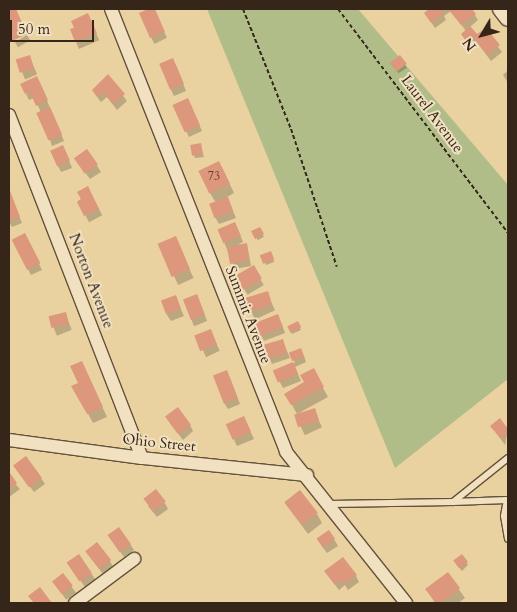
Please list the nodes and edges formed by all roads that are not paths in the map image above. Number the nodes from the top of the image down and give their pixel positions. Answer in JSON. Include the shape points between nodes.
{"nodes":[{"id":1,"x":111,"y":9,"type":"edge"},
{"id":2,"x":501,"y":9,"type":"edge"},
{"id":3,"x":508,"y":18,"type":"edge"},
{"id":4,"x":9,"y":116,"type":"edge"},
{"id":5,"x":9,"y":440,"type":"edge"},
{"id":6,"x":142,"y":458,"type":"junction"},
{"id":7,"x":508,"y":458,"type":"edge"},
{"id":8,"x":307,"y":475,"type":"junction"},
{"id":9,"x":508,"y":499,"type":"edge"},
{"id":10,"x":453,"y":502,"type":"junction"},
{"id":11,"x":330,"y":504,"type":"junction"},
{"id":12,"x":508,"y":539,"type":"edge"},
{"id":13,"x":134,"y":559,"type":"dead end"},
{"id":14,"x":75,"y":603,"type":"edge"},
{"id":15,"x":406,"y":603,"type":"edge"}],
"edges":[{"from":1,"to":8,"type":"street","name":"Summit Avenue","via":[[274,425],[286,452]]},
{"from":2,"to":3,"type":"street"},
{"from":4,"to":6,"type":"street","name":"Norton Avenue"},
{"from":5,"to":6,"type":"street","name":"Ohio Street"},
{"from":6,"to":8,"type":"street","name":"Ohio Street"},
{"from":7,"to":10,"type":"lane"},
{"from":8,"to":11,"type":"street","name":"Summit Avenue"},
{"from":9,"to":10,"type":"lane"},
{"from":9,"to":12,"type":"lane","via":[[504,516]]},
{"from":10,"to":11,"type":"lane"},
{"from":11,"to":15,"type":"street","name":"Summit Avenue"},
{"from":13,"to":14,"type":"street"}]}
